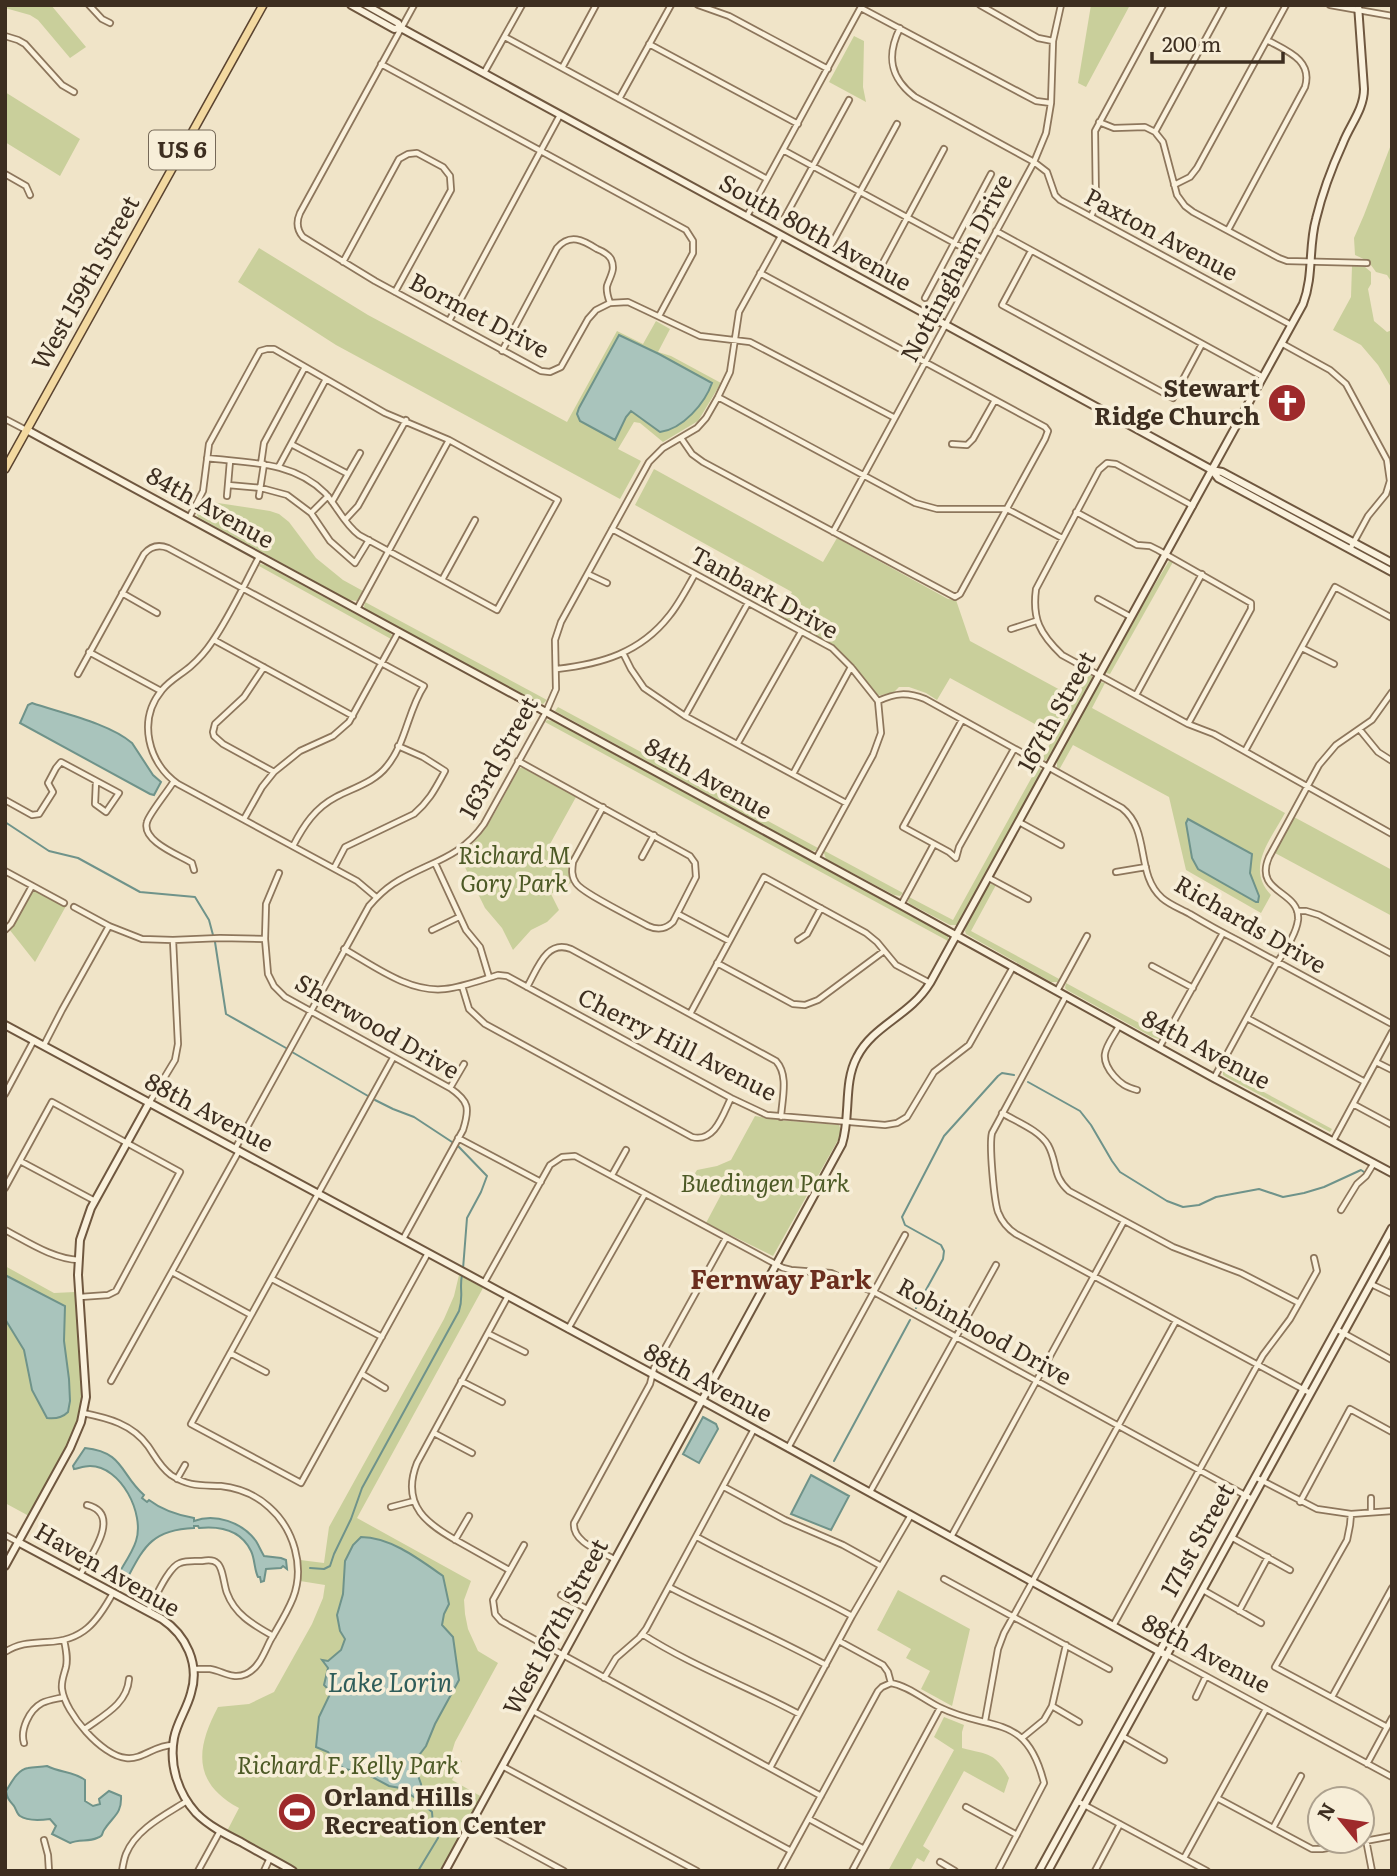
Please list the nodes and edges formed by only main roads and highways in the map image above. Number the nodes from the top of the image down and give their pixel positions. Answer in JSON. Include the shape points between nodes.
{"nodes":[{"id":1,"x":263,"y":5,"type":"edge"},
{"id":2,"x":5,"y":469,"type":"edge"}],
"edges":[{"from":1,"to":2,"type":"main road","name":"West 159th Street","number":"US 6"}]}
